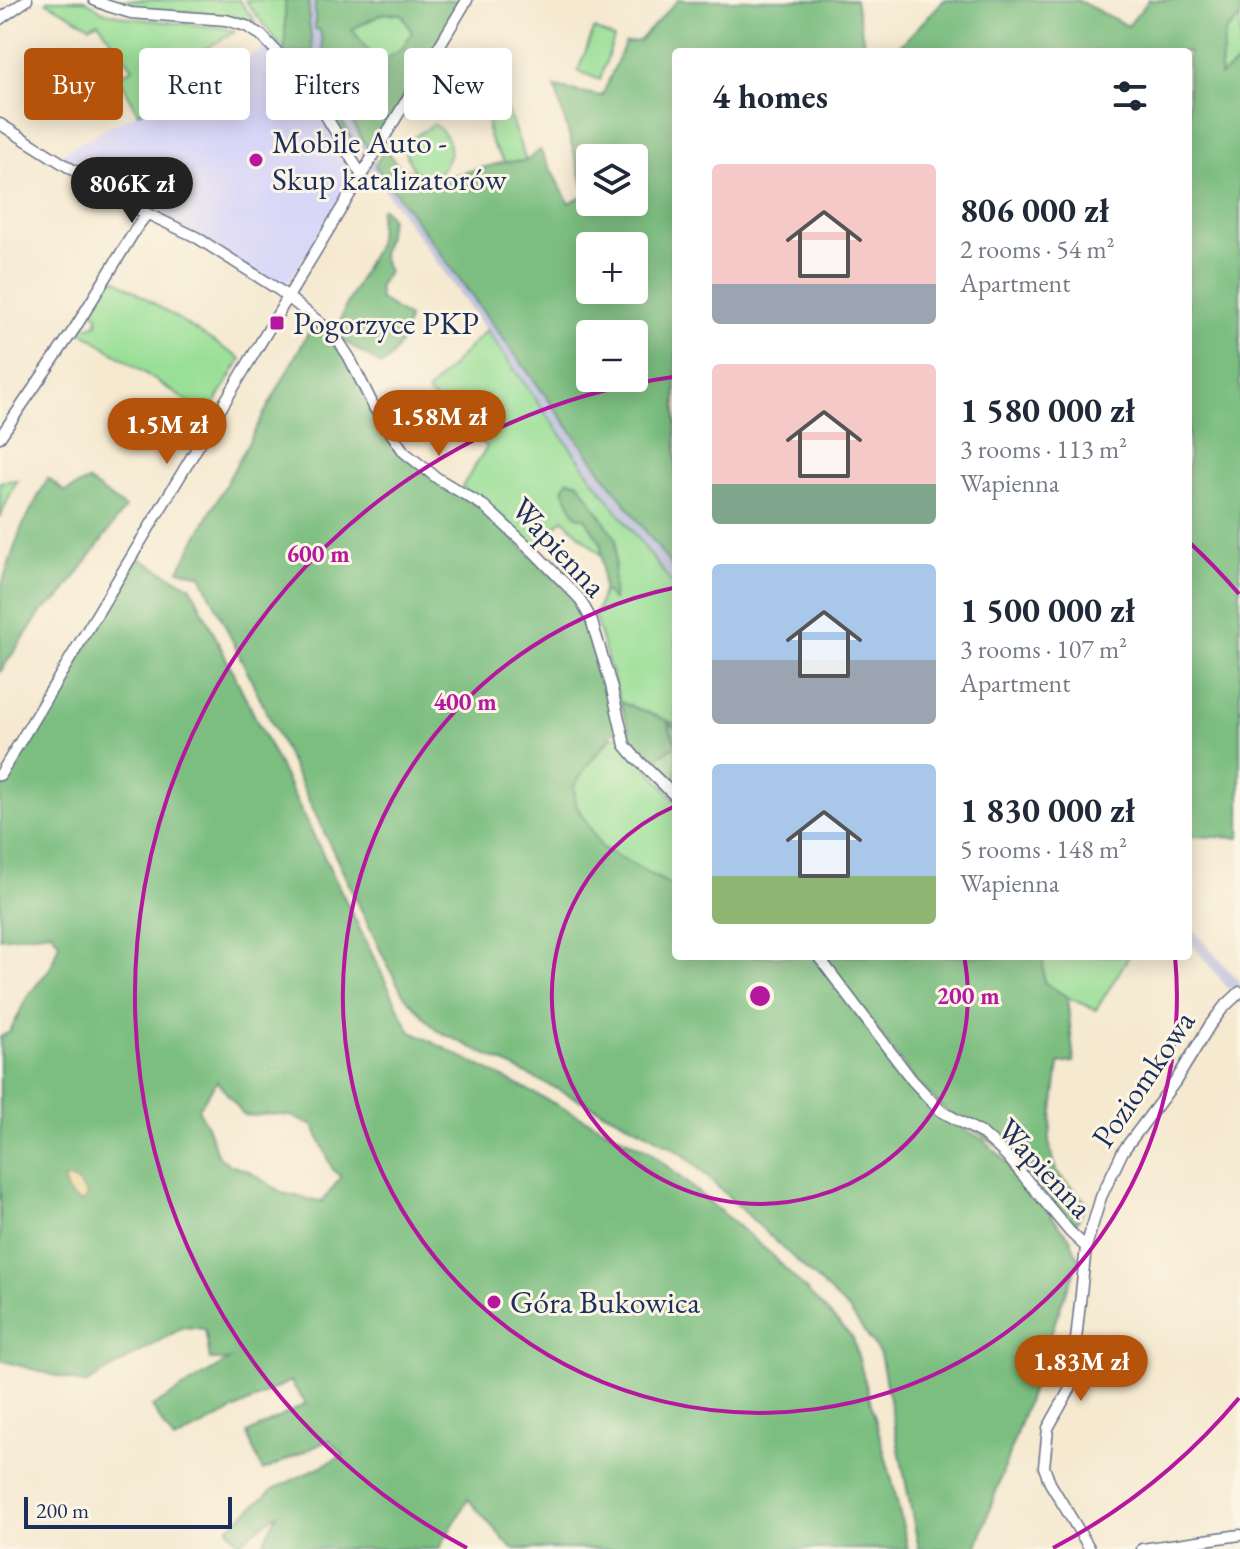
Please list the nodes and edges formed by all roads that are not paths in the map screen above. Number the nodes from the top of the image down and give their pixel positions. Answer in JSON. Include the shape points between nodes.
{"nodes":[{"id":1,"x":27,"y":0,"type":"edge"},
{"id":2,"x":94,"y":0,"type":"edge"},
{"id":3,"x":467,"y":0,"type":"edge"},
{"id":4,"x":0,"y":19,"type":"edge"},
{"id":5,"x":0,"y":124,"type":"edge"},
{"id":6,"x":363,"y":174,"type":"junction"},
{"id":7,"x":147,"y":214,"type":"junction"},
{"id":8,"x":288,"y":298,"type":"junction"},
{"id":9,"x":0,"y":437,"type":"edge"},
{"id":10,"x":0,"y":775,"type":"edge"},
{"id":11,"x":672,"y":793,"type":"edge"},
{"id":12,"x":821,"y":960,"type":"edge"},
{"id":13,"x":1238,"y":999,"type":"edge"},
{"id":14,"x":1086,"y":1247,"type":"junction"},
{"id":15,"x":1240,"y":1535,"type":"edge"},
{"id":16,"x":1090,"y":1549,"type":"edge"},
{"id":17,"x":1142,"y":1549,"type":"edge"}],
"edges":[{"from":1,"to":4,"type":"street"},
{"from":2,"to":6,"type":"street","via":[[131,13],[226,20],[261,35],[306,83]]},
{"from":3,"to":6,"type":"street"},
{"from":5,"to":7,"type":"street","name":"Wapienna"},
{"from":6,"to":8,"type":"street"},
{"from":7,"to":8,"type":"street","name":"Wapienna","via":[[196,237]]},
{"from":7,"to":9,"type":"street"},
{"from":8,"to":10,"type":"street"},
{"from":8,"to":11,"type":"street","name":"Wapienna","via":[[334,334],[404,452],[484,506],[579,598],[591,619],[625,745]]},
{"from":12,"to":14,"type":"street","name":"Wapienna","via":[[912,1080],[941,1111],[983,1134],[1006,1155]]},
{"from":13,"to":14,"type":"street","name":"Poziomkowa","via":[[1210,1025],[1123,1151]]},
{"from":14,"to":16,"type":"street","name":"Wapienna","via":[[1078,1367],[1048,1428],[1044,1467]]},
{"from":15,"to":17,"type":"street"}]}
